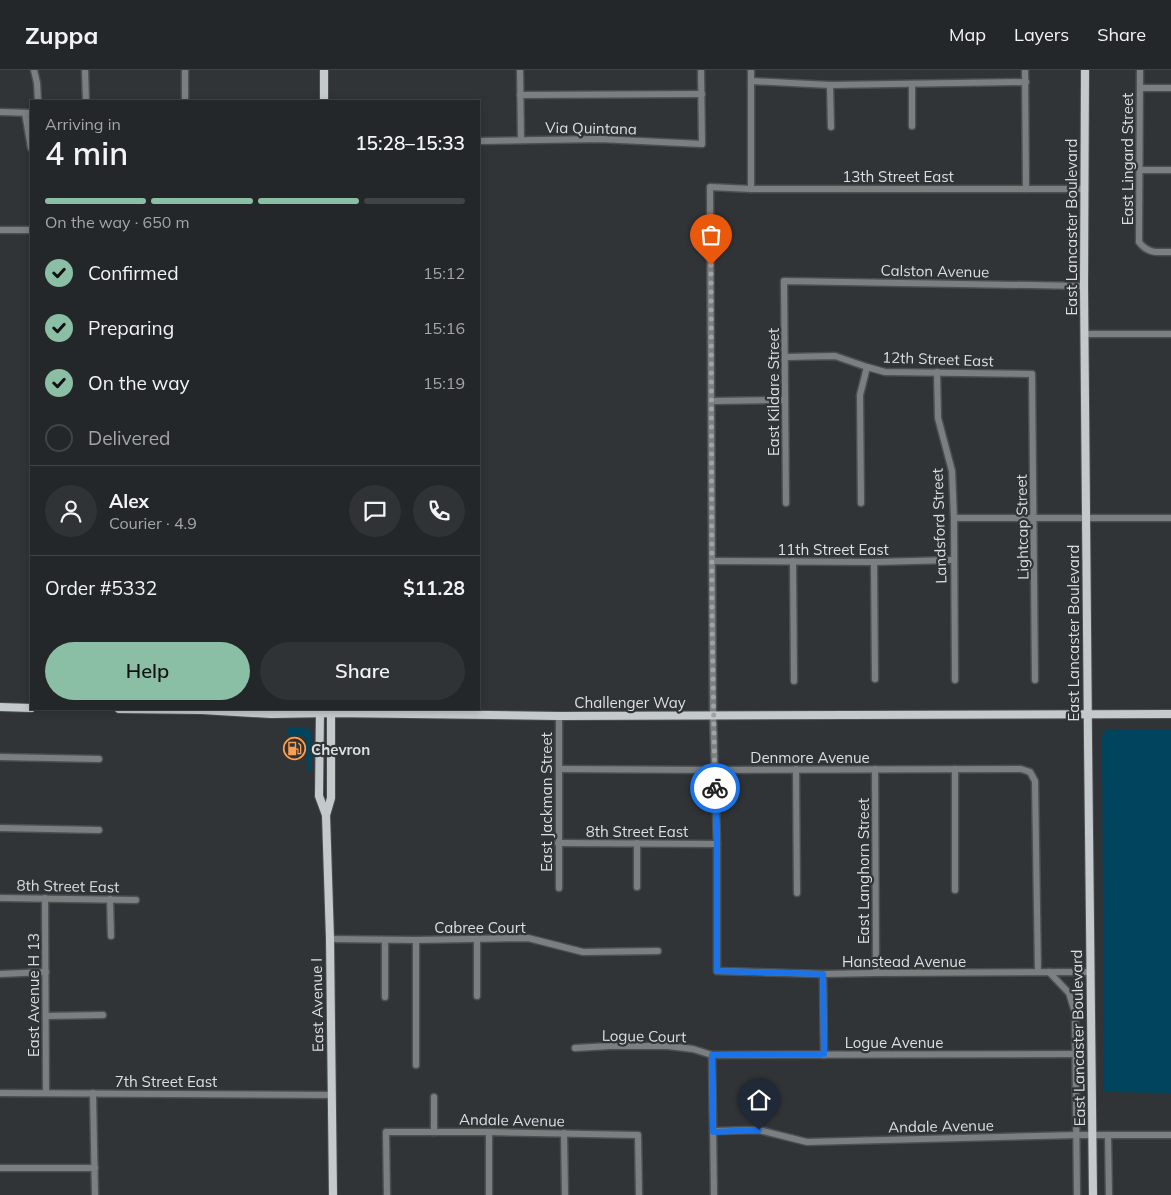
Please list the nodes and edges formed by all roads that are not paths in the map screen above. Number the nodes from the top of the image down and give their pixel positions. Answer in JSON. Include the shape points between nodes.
{"nodes":[{"id":1,"x":34,"y":70,"type":"edge"},
{"id":2,"x":85,"y":70,"type":"edge"},
{"id":3,"x":185,"y":70,"type":"edge"},
{"id":4,"x":324,"y":70,"type":"edge"},
{"id":5,"x":520,"y":70,"type":"edge"},
{"id":6,"x":701,"y":70,"type":"edge"},
{"id":7,"x":751,"y":70,"type":"edge"},
{"id":8,"x":1026,"y":70,"type":"edge"},
{"id":9,"x":1086,"y":70,"type":"edge"},
{"id":10,"x":1140,"y":70,"type":"edge"},
{"id":11,"x":751,"y":81,"type":"junction"},
{"id":12,"x":1026,"y":82,"type":"junction"},
{"id":13,"x":912,"y":84,"type":"junction"},
{"id":14,"x":830,"y":85,"type":"junction"},
{"id":15,"x":1140,"y":88,"type":"junction"},
{"id":16,"x":1171,"y":88,"type":"edge"},
{"id":17,"x":702,"y":94,"type":"junction"},
{"id":18,"x":520,"y":95,"type":"junction"},
{"id":19,"x":38,"y":100,"type":"edge"},
{"id":20,"x":86,"y":100,"type":"edge"},
{"id":21,"x":185,"y":100,"type":"edge"},
{"id":22,"x":324,"y":100,"type":"edge"},
{"id":23,"x":0,"y":112,"type":"edge"},
{"id":24,"x":28,"y":113,"type":"edge"},
{"id":25,"x":912,"y":126,"type":"dead end"},
{"id":26,"x":831,"y":128,"type":"dead end"},
{"id":27,"x":30,"y":136,"type":"edge"},
{"id":28,"x":521,"y":140,"type":"junction"},
{"id":29,"x":480,"y":141,"type":"edge"},
{"id":30,"x":1139,"y":170,"type":"junction"},
{"id":31,"x":1171,"y":170,"type":"edge"},
{"id":32,"x":751,"y":189,"type":"junction"},
{"id":33,"x":1026,"y":189,"type":"junction"},
{"id":34,"x":1085,"y":189,"type":"junction"},
{"id":35,"x":0,"y":230,"type":"edge"},
{"id":36,"x":30,"y":230,"type":"edge"},
{"id":37,"x":1171,"y":252,"type":"edge"},
{"id":38,"x":784,"y":281,"type":"joint"},
{"id":39,"x":1084,"y":286,"type":"junction"},
{"id":40,"x":1085,"y":334,"type":"junction"},
{"id":41,"x":1171,"y":334,"type":"edge"},
{"id":42,"x":785,"y":357,"type":"junction"},
{"id":43,"x":867,"y":367,"type":"junction"},
{"id":44,"x":938,"y":372,"type":"junction"},
{"id":45,"x":1032,"y":374,"type":"joint"},
{"id":46,"x":785,"y":400,"type":"junction"},
{"id":47,"x":711,"y":401,"type":"junction"},
{"id":48,"x":786,"y":503,"type":"dead end"},
{"id":49,"x":861,"y":503,"type":"dead end"},
{"id":50,"x":954,"y":518,"type":"junction"},
{"id":51,"x":1034,"y":518,"type":"junction"},
{"id":52,"x":1086,"y":518,"type":"junction"},
{"id":53,"x":1171,"y":518,"type":"edge"},
{"id":54,"x":953,"y":560,"type":"junction"},
{"id":55,"x":712,"y":561,"type":"junction"},
{"id":56,"x":793,"y":561,"type":"junction"},
{"id":57,"x":874,"y":562,"type":"junction"},
{"id":58,"x":875,"y":679,"type":"dead end"},
{"id":59,"x":794,"y":680,"type":"dead end"},
{"id":60,"x":955,"y":680,"type":"dead end"},
{"id":61,"x":1035,"y":680,"type":"dead end"},
{"id":62,"x":0,"y":707,"type":"edge"},
{"id":63,"x":30,"y":708,"type":"edge"},
{"id":64,"x":202,"y":710,"type":"edge"},
{"id":65,"x":320,"y":711,"type":"edge"},
{"id":66,"x":330,"y":711,"type":"edge"},
{"id":67,"x":1087,"y":714,"type":"junction"},
{"id":68,"x":1171,"y":714,"type":"edge"},
{"id":69,"x":713,"y":715,"type":"junction"},
{"id":70,"x":559,"y":716,"type":"junction"},
{"id":71,"x":0,"y":758,"type":"edge"},
{"id":72,"x":99,"y":759,"type":"dead end"},
{"id":73,"x":559,"y":769,"type":"junction"},
{"id":74,"x":875,"y":769,"type":"junction"},
{"id":75,"x":955,"y":769,"type":"junction"},
{"id":76,"x":714,"y":770,"type":"junction"},
{"id":77,"x":796,"y":770,"type":"junction"},
{"id":78,"x":326,"y":815,"type":"junction"},
{"id":79,"x":0,"y":828,"type":"edge"},
{"id":80,"x":99,"y":830,"type":"dead end"},
{"id":81,"x":558,"y":843,"type":"junction"},
{"id":82,"x":636,"y":843,"type":"junction"},
{"id":83,"x":717,"y":844,"type":"junction"},
{"id":84,"x":637,"y":887,"type":"dead end"},
{"id":85,"x":559,"y":888,"type":"dead end"},
{"id":86,"x":955,"y":890,"type":"dead end"},
{"id":87,"x":797,"y":893,"type":"dead end"},
{"id":88,"x":0,"y":898,"type":"edge"},
{"id":89,"x":45,"y":898,"type":"junction"},
{"id":90,"x":110,"y":899,"type":"junction"},
{"id":91,"x":136,"y":900,"type":"dead end"},
{"id":92,"x":110,"y":936,"type":"dead end"},
{"id":93,"x":330,"y":939,"type":"junction"},
{"id":94,"x":477,"y":939,"type":"junction"},
{"id":95,"x":385,"y":940,"type":"junction"},
{"id":96,"x":416,"y":940,"type":"junction"},
{"id":97,"x":658,"y":951,"type":"dead end"},
{"id":98,"x":46,"y":972,"type":"junction"},
{"id":99,"x":1038,"y":972,"type":"junction"},
{"id":100,"x":1049,"y":972,"type":"junction"},
{"id":101,"x":1091,"y":972,"type":"junction"},
{"id":102,"x":876,"y":973,"type":"junction"},
{"id":103,"x":0,"y":974,"type":"edge"},
{"id":104,"x":823,"y":974,"type":"junction"},
{"id":105,"x":477,"y":996,"type":"dead end"},
{"id":106,"x":385,"y":997,"type":"dead end"},
{"id":107,"x":103,"y":1015,"type":"dead end"},
{"id":108,"x":46,"y":1016,"type":"junction"},
{"id":109,"x":575,"y":1048,"type":"dead end"},
{"id":110,"x":824,"y":1054,"type":"junction"},
{"id":111,"x":1076,"y":1054,"type":"junction"},
{"id":112,"x":712,"y":1055,"type":"junction"},
{"id":113,"x":416,"y":1065,"type":"dead end"},
{"id":114,"x":0,"y":1093,"type":"edge"},
{"id":115,"x":46,"y":1093,"type":"junction"},
{"id":116,"x":93,"y":1093,"type":"junction"},
{"id":117,"x":332,"y":1095,"type":"junction"},
{"id":118,"x":434,"y":1096,"type":"dead end"},
{"id":119,"x":434,"y":1132,"type":"junction"},
{"id":120,"x":489,"y":1132,"type":"junction"},
{"id":121,"x":713,"y":1132,"type":"junction"},
{"id":122,"x":564,"y":1133,"type":"junction"},
{"id":123,"x":1077,"y":1135,"type":"junction"},
{"id":124,"x":1093,"y":1135,"type":"junction"},
{"id":125,"x":1108,"y":1135,"type":"junction"},
{"id":126,"x":1171,"y":1135,"type":"edge"},
{"id":127,"x":0,"y":1168,"type":"edge"},
{"id":128,"x":94,"y":1168,"type":"junction"},
{"id":129,"x":95,"y":1195,"type":"edge"},
{"id":130,"x":334,"y":1195,"type":"edge"},
{"id":131,"x":387,"y":1195,"type":"edge"},
{"id":132,"x":489,"y":1195,"type":"edge"},
{"id":133,"x":565,"y":1195,"type":"edge"},
{"id":134,"x":639,"y":1195,"type":"edge"},
{"id":135,"x":714,"y":1195,"type":"edge"},
{"id":136,"x":1077,"y":1195,"type":"edge"},
{"id":137,"x":1093,"y":1195,"type":"edge"},
{"id":138,"x":1109,"y":1195,"type":"edge"}],
"edges":[{"from":1,"to":19,"type":"street"},
{"from":2,"to":20,"type":"street"},
{"from":3,"to":21,"type":"street"},
{"from":4,"to":22,"type":"main road"},
{"from":5,"to":18,"type":"street"},
{"from":6,"to":17,"type":"street"},
{"from":7,"to":11,"type":"street"},
{"from":8,"to":12,"type":"street"},
{"from":9,"to":34,"type":"main road","name":"East Lancaster Boulevard"},
{"from":10,"to":15,"type":"street","name":"East Lingard Street"},
{"from":11,"to":14,"type":"street"},
{"from":11,"to":32,"type":"street"},
{"from":12,"to":13,"type":"street"},
{"from":12,"to":33,"type":"street"},
{"from":13,"to":14,"type":"street"},
{"from":13,"to":25,"type":"street"},
{"from":14,"to":26,"type":"street"},
{"from":15,"to":16,"type":"street"},
{"from":15,"to":30,"type":"street","name":"East Lingard Street"},
{"from":17,"to":18,"type":"street"},
{"from":17,"to":28,"type":"street","name":"Via Quintana","via":[[702,144],[600,139]]},
{"from":18,"to":28,"type":"street"},
{"from":23,"to":24,"type":"street"},
{"from":24,"to":27,"type":"street"},
{"from":28,"to":29,"type":"street","name":"Via Quintana"},
{"from":30,"to":31,"type":"street"},
{"from":30,"to":37,"type":"street","name":"East Lingard Street","via":[[1139,242],[1152,252]]},
{"from":32,"to":33,"type":"street","name":"13th Street East"},
{"from":32,"to":47,"type":"street","name":"13th Street East","via":[[710,187]]},
{"from":33,"to":34,"type":"street","name":"13th Street East"},
{"from":34,"to":39,"type":"main road","name":"East Lancaster Boulevard"},
{"from":35,"to":36,"type":"street"},
{"from":38,"to":39,"type":"street","name":"Calston Avenue"},
{"from":38,"to":42,"type":"street","name":"East Kildare Street"},
{"from":39,"to":40,"type":"main road","name":"East Lancaster Boulevard"},
{"from":40,"to":41,"type":"street"},
{"from":40,"to":52,"type":"main road","name":"East Lancaster Boulevard"},
{"from":42,"to":43,"type":"street","name":"12th Street East","via":[[835,356]]},
{"from":42,"to":46,"type":"street","name":"East Kildare Street"},
{"from":43,"to":44,"type":"street","name":"12th Street East","via":[[885,372]]},
{"from":43,"to":49,"type":"street","via":[[860,395]]},
{"from":44,"to":45,"type":"street","name":"12th Street East"},
{"from":44,"to":50,"type":"street","name":"Landsford Street","via":[[938,418],[952,471]]},
{"from":45,"to":51,"type":"street","name":"Lightcap Street"},
{"from":46,"to":47,"type":"street"},
{"from":46,"to":48,"type":"street","name":"East Kildare Street"},
{"from":47,"to":55,"type":"street"},
{"from":50,"to":51,"type":"street"},
{"from":50,"to":54,"type":"street","name":"Landsford Street"},
{"from":51,"to":52,"type":"street"},
{"from":51,"to":61,"type":"street","name":"Lightcap Street"},
{"from":52,"to":53,"type":"street"},
{"from":52,"to":67,"type":"main road","name":"East Lancaster Boulevard"},
{"from":54,"to":57,"type":"street","name":"11th Street East"},
{"from":54,"to":60,"type":"street","name":"Landsford Street"},
{"from":55,"to":56,"type":"street","name":"11th Street East"},
{"from":55,"to":69,"type":"street"},
{"from":56,"to":57,"type":"street","name":"11th Street East"},
{"from":56,"to":59,"type":"street"},
{"from":57,"to":58,"type":"street"},
{"from":62,"to":63,"type":"main road"},
{"from":64,"to":65,"type":"main road","name":"Challenger Way","via":[[271,714]]},
{"from":65,"to":66,"type":"main road","name":"Challenger Way"},
{"from":65,"to":78,"type":"main road","name":"East Avenue I","via":[[319,796]]},
{"from":66,"to":70,"type":"main road","name":"Challenger Way"},
{"from":66,"to":78,"type":"main road","name":"East Avenue I","via":[[331,798]]},
{"from":67,"to":68,"type":"main road","name":"Challenger Way"},
{"from":67,"to":69,"type":"main road","name":"Challenger Way"},
{"from":67,"to":101,"type":"main road","name":"East Lancaster Boulevard"},
{"from":69,"to":70,"type":"main road","name":"Challenger Way"},
{"from":69,"to":76,"type":"street"},
{"from":70,"to":73,"type":"street","name":"East Jackman Street"},
{"from":71,"to":72,"type":"street"},
{"from":73,"to":76,"type":"street","name":"Denmore Avenue"},
{"from":73,"to":81,"type":"street","name":"East Jackman Street"},
{"from":74,"to":75,"type":"street","name":"Denmore Avenue"},
{"from":74,"to":77,"type":"street","name":"Denmore Avenue"},
{"from":74,"to":102,"type":"street","name":"East Langhorn Street"},
{"from":75,"to":86,"type":"street"},
{"from":75,"to":99,"type":"street","name":"Denmore Avenue","via":[[1021,769],[1030,772],[1035,781]]},
{"from":76,"to":77,"type":"street","name":"Denmore Avenue"},
{"from":76,"to":83,"type":"street"},
{"from":77,"to":87,"type":"street"},
{"from":78,"to":93,"type":"main road","name":"East Avenue I"},
{"from":79,"to":80,"type":"street"},
{"from":81,"to":82,"type":"street","name":"8th Street East"},
{"from":81,"to":85,"type":"street","name":"East Jackman Street"},
{"from":82,"to":83,"type":"street","name":"8th Street East"},
{"from":82,"to":84,"type":"street"},
{"from":83,"to":104,"type":"street","name":"Hanstead Avenue","via":[[717,971]]},
{"from":88,"to":89,"type":"street","name":"8th Street East"},
{"from":89,"to":90,"type":"street","name":"8th Street East"},
{"from":89,"to":98,"type":"street","name":"East Avenue H 13"},
{"from":90,"to":91,"type":"street","name":"8th Street East"},
{"from":90,"to":92,"type":"street"},
{"from":93,"to":95,"type":"street","name":"Cabree Court"},
{"from":93,"to":117,"type":"main road","name":"East Avenue I"},
{"from":94,"to":96,"type":"street","name":"Cabree Court"},
{"from":94,"to":97,"type":"street","name":"Cabree Court","via":[[528,938],[583,952]]},
{"from":94,"to":105,"type":"street"},
{"from":95,"to":96,"type":"street","name":"Cabree Court"},
{"from":95,"to":106,"type":"street"},
{"from":96,"to":113,"type":"street"},
{"from":98,"to":103,"type":"street"},
{"from":98,"to":108,"type":"street","name":"East Avenue H 13"},
{"from":99,"to":100,"type":"street","name":"Hanstead Avenue"},
{"from":99,"to":102,"type":"street","name":"Hanstead Avenue"},
{"from":100,"to":101,"type":"street","name":"Hanstead Avenue"},
{"from":100,"to":111,"type":"street","name":"East Lancaster Boulevard","via":[[1069,993],[1075,1012]]},
{"from":101,"to":124,"type":"main road","name":"East Lancaster Boulevard"},
{"from":102,"to":104,"type":"street","name":"Hanstead Avenue"},
{"from":104,"to":110,"type":"street"},
{"from":107,"to":108,"type":"street"},
{"from":108,"to":115,"type":"street","name":"East Avenue H 13"},
{"from":109,"to":112,"type":"street","name":"Logue Court","via":[[668,1046]]},
{"from":110,"to":111,"type":"street","name":"Logue Avenue"},
{"from":110,"to":112,"type":"street","name":"Logue Avenue"},
{"from":111,"to":123,"type":"street","name":"East Lancaster Boulevard"},
{"from":112,"to":121,"type":"street"},
{"from":114,"to":115,"type":"street","name":"7th Street East"},
{"from":115,"to":116,"type":"street","name":"7th Street East"},
{"from":116,"to":117,"type":"street","name":"7th Street East"},
{"from":116,"to":128,"type":"street"},
{"from":117,"to":130,"type":"main road","name":"East Avenue I"},
{"from":118,"to":119,"type":"street"},
{"from":119,"to":120,"type":"street","name":"Andale Avenue"},
{"from":119,"to":131,"type":"street","name":"Andale Avenue","via":[[386,1132]]},
{"from":120,"to":122,"type":"street","name":"Andale Avenue"},
{"from":120,"to":132,"type":"street"},
{"from":121,"to":123,"type":"street","name":"Andale Avenue","via":[[759,1130],[807,1142]]},
{"from":121,"to":135,"type":"street"},
{"from":122,"to":133,"type":"street"},
{"from":122,"to":134,"type":"street","name":"Andale Avenue","via":[[638,1135]]},
{"from":123,"to":124,"type":"street","name":"Andale Avenue"},
{"from":123,"to":136,"type":"street","name":"East Lancaster Boulevard"},
{"from":124,"to":125,"type":"street","name":"Andale Avenue"},
{"from":124,"to":137,"type":"main road","name":"East Lancaster Boulevard"},
{"from":125,"to":126,"type":"street","name":"Andale Avenue"},
{"from":125,"to":138,"type":"street","name":"East Lancaster Boulevard"},
{"from":127,"to":128,"type":"street"},
{"from":128,"to":129,"type":"street"}]}
